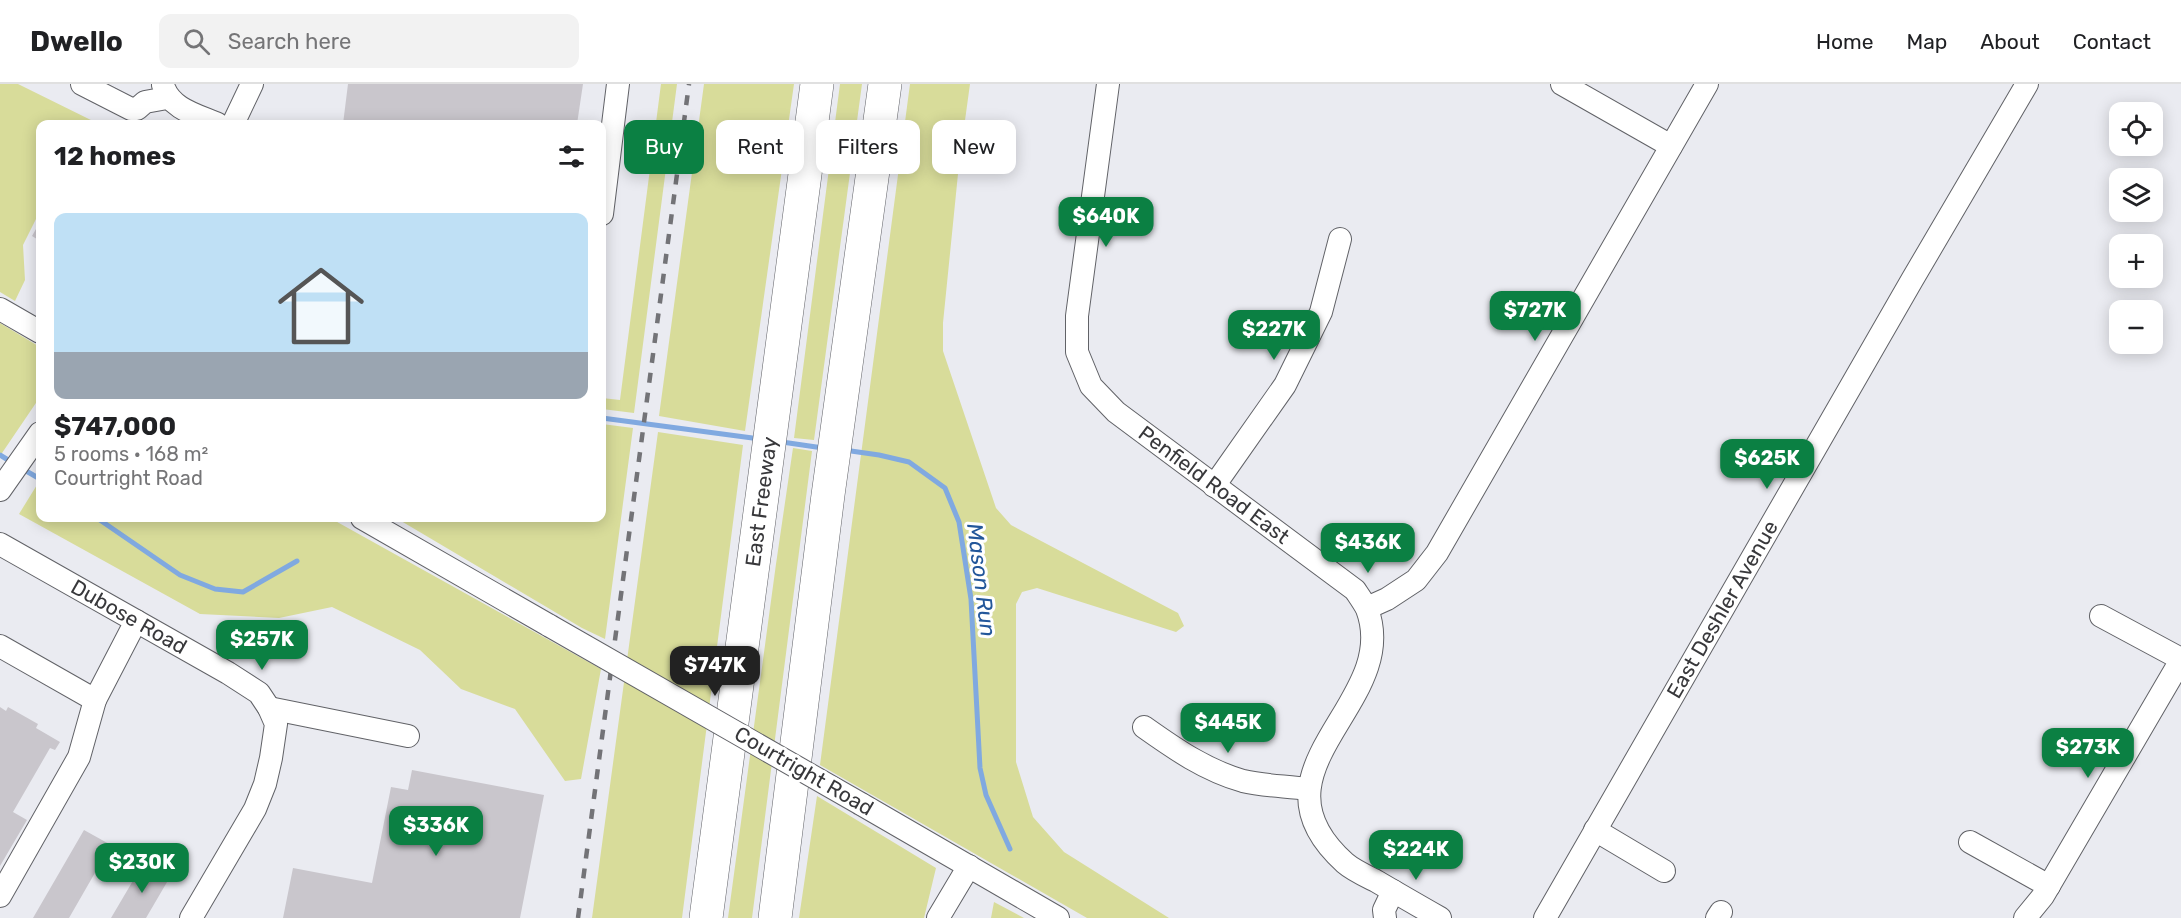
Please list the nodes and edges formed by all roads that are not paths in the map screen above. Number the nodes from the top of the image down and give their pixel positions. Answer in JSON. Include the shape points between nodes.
{"nodes":[{"id":1,"x":82,"y":84,"type":"edge"},
{"id":2,"x":252,"y":84,"type":"edge"},
{"id":3,"x":618,"y":84,"type":"edge"},
{"id":4,"x":817,"y":84,"type":"edge"},
{"id":5,"x":885,"y":84,"type":"edge"},
{"id":6,"x":1108,"y":84,"type":"edge"},
{"id":7,"x":1562,"y":84,"type":"edge"},
{"id":8,"x":1707,"y":84,"type":"edge"},
{"id":9,"x":2027,"y":84,"type":"edge"},
{"id":10,"x":165,"y":91,"type":"edge"},
{"id":11,"x":208,"y":120,"type":"edge"},
{"id":12,"x":235,"y":120,"type":"edge"},
{"id":13,"x":1671,"y":146,"type":"junction"},
{"id":14,"x":606,"y":182,"type":"edge"},
{"id":15,"x":1341,"y":239,"type":"dead end"},
{"id":16,"x":0,"y":309,"type":"edge"},
{"id":17,"x":36,"y":330,"type":"edge"},
{"id":18,"x":36,"y":439,"type":"edge"},
{"id":19,"x":5,"y":483,"type":"edge"},
{"id":20,"x":1214,"y":486,"type":"junction"},
{"id":21,"x":369,"y":522,"type":"edge"},
{"id":22,"x":0,"y":544,"type":"edge"},
{"id":23,"x":1367,"y":608,"type":"junction"},
{"id":24,"x":2101,"y":616,"type":"dead end"},
{"id":25,"x":136,"y":621,"type":"junction"},
{"id":26,"x":0,"y":646,"type":"edge"},
{"id":27,"x":2181,"y":659,"type":"edge"},
{"id":28,"x":95,"y":700,"type":"junction"},
{"id":29,"x":269,"y":708,"type":"junction"},
{"id":30,"x":1144,"y":727,"type":"dead end"},
{"id":31,"x":408,"y":736,"type":"dead end"},
{"id":32,"x":1308,"y":789,"type":"junction"},
{"id":33,"x":1595,"y":831,"type":"junction"},
{"id":34,"x":1970,"y":842,"type":"dead end"},
{"id":35,"x":969,"y":866,"type":"junction"},
{"id":36,"x":1664,"y":871,"type":"dead end"},
{"id":37,"x":2049,"y":886,"type":"junction"},
{"id":38,"x":1393,"y":891,"type":"junction"},
{"id":39,"x":0,"y":896,"type":"edge"},
{"id":40,"x":191,"y":918,"type":"edge"},
{"id":41,"x":706,"y":918,"type":"edge"},
{"id":42,"x":775,"y":918,"type":"edge"},
{"id":43,"x":938,"y":918,"type":"edge"},
{"id":44,"x":1058,"y":918,"type":"edge"},
{"id":45,"x":1385,"y":918,"type":"edge"},
{"id":46,"x":1440,"y":918,"type":"edge"},
{"id":47,"x":1545,"y":918,"type":"edge"},
{"id":48,"x":2025,"y":918,"type":"edge"}],
"edges":[{"from":1,"to":10,"type":"street","via":[[130,109],[137,109]]},
{"from":2,"to":12,"type":"street"},
{"from":3,"to":14,"type":"street"},
{"from":4,"to":41,"type":"highway","name":"East Freeway"},
{"from":5,"to":42,"type":"highway"},
{"from":6,"to":20,"type":"street","name":"Penfield Road East","via":[[1077,316],[1077,352],[1090,386],[1116,412]]},
{"from":7,"to":13,"type":"street"},
{"from":8,"to":13,"type":"street"},
{"from":9,"to":33,"type":"street","name":"East Deshler Avenue"},
{"from":10,"to":11,"type":"street","via":[[182,109]]},
{"from":13,"to":23,"type":"street","via":[[1437,553],[1416,580]]},
{"from":15,"to":20,"type":"street","via":[[1321,312],[1285,385]]},
{"from":16,"to":17,"type":"street"},
{"from":18,"to":19,"type":"street"},
{"from":20,"to":23,"type":"street","name":"Penfield Road East","via":[[1355,590]]},
{"from":21,"to":35,"type":"street","name":"Courtright Road","bridge":true},
{"from":22,"to":25,"type":"street","name":"Dubose Road"},
{"from":23,"to":32,"type":"street","via":[[1372,644],[1364,678],[1319,754]]},
{"from":24,"to":27,"type":"street"},
{"from":25,"to":28,"type":"street"},
{"from":25,"to":29,"type":"street","name":"Dubose Road","via":[[259,693]]},
{"from":26,"to":28,"type":"street"},
{"from":27,"to":37,"type":"street"},
{"from":28,"to":39,"type":"street","via":[[79,757]]},
{"from":29,"to":31,"type":"street"},
{"from":29,"to":40,"type":"street","via":[[276,724],[265,784],[255,809]]},
{"from":30,"to":32,"type":"street","via":[[1216,772],[1245,781]]},
{"from":32,"to":38,"type":"street","via":[[1317,831],[1346,864]]},
{"from":33,"to":36,"type":"street"},
{"from":33,"to":47,"type":"street","name":"East Deshler Avenue"},
{"from":34,"to":37,"type":"street"},
{"from":35,"to":43,"type":"street"},
{"from":35,"to":44,"type":"street","name":"Courtright Road"},
{"from":37,"to":48,"type":"street"},
{"from":38,"to":45,"type":"street","via":[[1384,910]]},
{"from":38,"to":46,"type":"street"}]}
